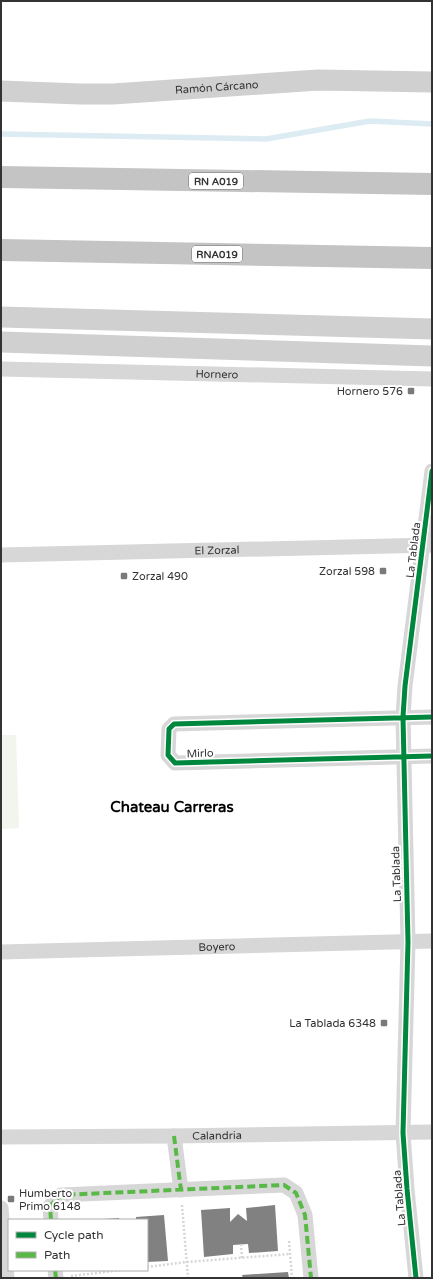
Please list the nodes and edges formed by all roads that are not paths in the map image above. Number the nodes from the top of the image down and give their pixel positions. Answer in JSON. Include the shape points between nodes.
{"nodes":[{"id":1,"x":432,"y":82,"type":"edge"},
{"id":2,"x":1,"y":91,"type":"edge"},
{"id":3,"x":1,"y":177,"type":"edge"},
{"id":4,"x":432,"y":184,"type":"edge"},
{"id":5,"x":1,"y":250,"type":"edge"},
{"id":6,"x":432,"y":258,"type":"edge"},
{"id":7,"x":1,"y":317,"type":"edge"},
{"id":8,"x":432,"y":329,"type":"edge"},
{"id":9,"x":1,"y":342,"type":"edge"},
{"id":10,"x":432,"y":356,"type":"edge"},
{"id":11,"x":1,"y":369,"type":"edge"},
{"id":12,"x":432,"y":379,"type":"edge"},
{"id":13,"x":432,"y":471,"type":"edge"},
{"id":14,"x":428,"y":545,"type":"edge"},
{"id":15,"x":1,"y":555,"type":"edge"},
{"id":16,"x":403,"y":717,"type":"junction"},
{"id":17,"x":432,"y":717,"type":"edge"},
{"id":18,"x":432,"y":756,"type":"edge"},
{"id":19,"x":403,"y":757,"type":"junction"},
{"id":20,"x":432,"y":941,"type":"edge"},
{"id":21,"x":408,"y":942,"type":"junction"},
{"id":22,"x":1,"y":952,"type":"edge"},
{"id":23,"x":432,"y":1132,"type":"edge"},
{"id":24,"x":403,"y":1133,"type":"junction"},
{"id":25,"x":174,"y":1136,"type":"junction"},
{"id":26,"x":1,"y":1137,"type":"edge"},
{"id":27,"x":181,"y":1190,"type":"junction"},
{"id":28,"x":1,"y":1208,"type":"edge"},
{"id":29,"x":51,"y":1219,"type":"edge"},
{"id":30,"x":7,"y":1278,"type":"edge"},
{"id":31,"x":311,"y":1278,"type":"edge"},
{"id":32,"x":416,"y":1278,"type":"edge"}],
"edges":[{"from":1,"to":2,"type":"main road","name":"Ramón Cárcano","via":[[318,80],[113,94]]},
{"from":3,"to":4,"type":"highway","number":"RN A019"},
{"from":5,"to":6,"type":"highway","number":"RNA019"},
{"from":7,"to":8,"type":"main road"},
{"from":9,"to":10,"type":"main road"},
{"from":11,"to":12,"type":"street","name":"Hornero"},
{"from":13,"to":14,"type":"street","name":"La Tablada"},
{"from":14,"to":15,"type":"street","name":"El Zorzal"},
{"from":14,"to":16,"type":"street","name":"La Tablada","via":[[405,686]]},
{"from":16,"to":17,"type":"street","name":"Mirlo"},
{"from":16,"to":19,"type":"street","name":"La Tablada"},
{"from":16,"to":19,"type":"street","name":"Mirlo","via":[[174,724],[169,729],[168,755],[175,763]]},
{"from":18,"to":19,"type":"street","name":"Mirlo"},
{"from":19,"to":21,"type":"street","name":"La Tablada"},
{"from":20,"to":21,"type":"street","name":"Boyero"},
{"from":21,"to":22,"type":"street","name":"Boyero"},
{"from":21,"to":24,"type":"street","name":"La Tablada"},
{"from":23,"to":24,"type":"street","name":"Calandria"},
{"from":24,"to":25,"type":"street","name":"Calandria"},
{"from":24,"to":32,"type":"street","name":"La Tablada"},
{"from":25,"to":26,"type":"street","name":"Calandria"},
{"from":25,"to":27,"type":"street"},
{"from":27,"to":29,"type":"street","via":[[61,1195],[50,1206]]},
{"from":27,"to":31,"type":"street","via":[[284,1185],[296,1193],[305,1215]]},
{"from":28,"to":30,"type":"street"}]}
